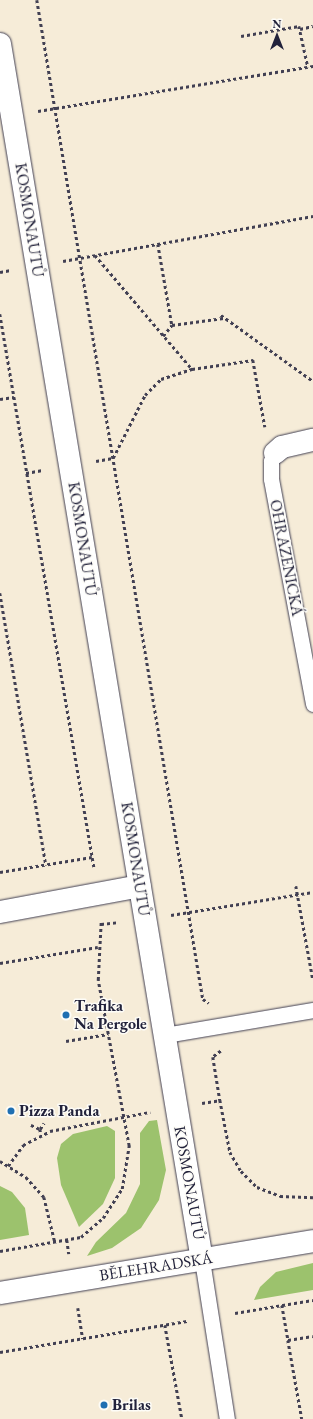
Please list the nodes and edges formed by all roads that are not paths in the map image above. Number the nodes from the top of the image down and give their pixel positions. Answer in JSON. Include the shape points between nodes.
{"nodes":[{"id":1,"x":0,"y":44,"type":"edge"},
{"id":2,"x":313,"y":440,"type":"edge"},
{"id":3,"x":273,"y":457,"type":"joint"},
{"id":4,"x":313,"y":704,"type":"edge"},
{"id":5,"x":140,"y":886,"type":"junction"},
{"id":6,"x":0,"y":912,"type":"edge"},
{"id":7,"x":313,"y":1010,"type":"edge"},
{"id":8,"x":165,"y":1035,"type":"junction"},
{"id":9,"x":313,"y":1241,"type":"edge"},
{"id":10,"x":202,"y":1260,"type":"junction"},
{"id":11,"x":0,"y":1293,"type":"edge"},
{"id":12,"x":227,"y":1419,"type":"edge"}],
"edges":[{"from":1,"to":5,"type":"street","name":"KOSMONAUTŮ"},
{"from":2,"to":3,"type":"street","via":[[282,447]]},
{"from":3,"to":4,"type":"lane","name":"OHRAZENICKÁ"},
{"from":5,"to":6,"type":"street"},
{"from":5,"to":8,"type":"street","name":"KOSMONAUTŮ"},
{"from":7,"to":8,"type":"lane"},
{"from":8,"to":10,"type":"street","name":"KOSMONAUTŮ"},
{"from":9,"to":10,"type":"street","name":"BĚLEHRADSKÁ"},
{"from":10,"to":11,"type":"street","name":"BĚLEHRADSKÁ"},
{"from":10,"to":12,"type":"lane","via":[[209,1318]]}]}
